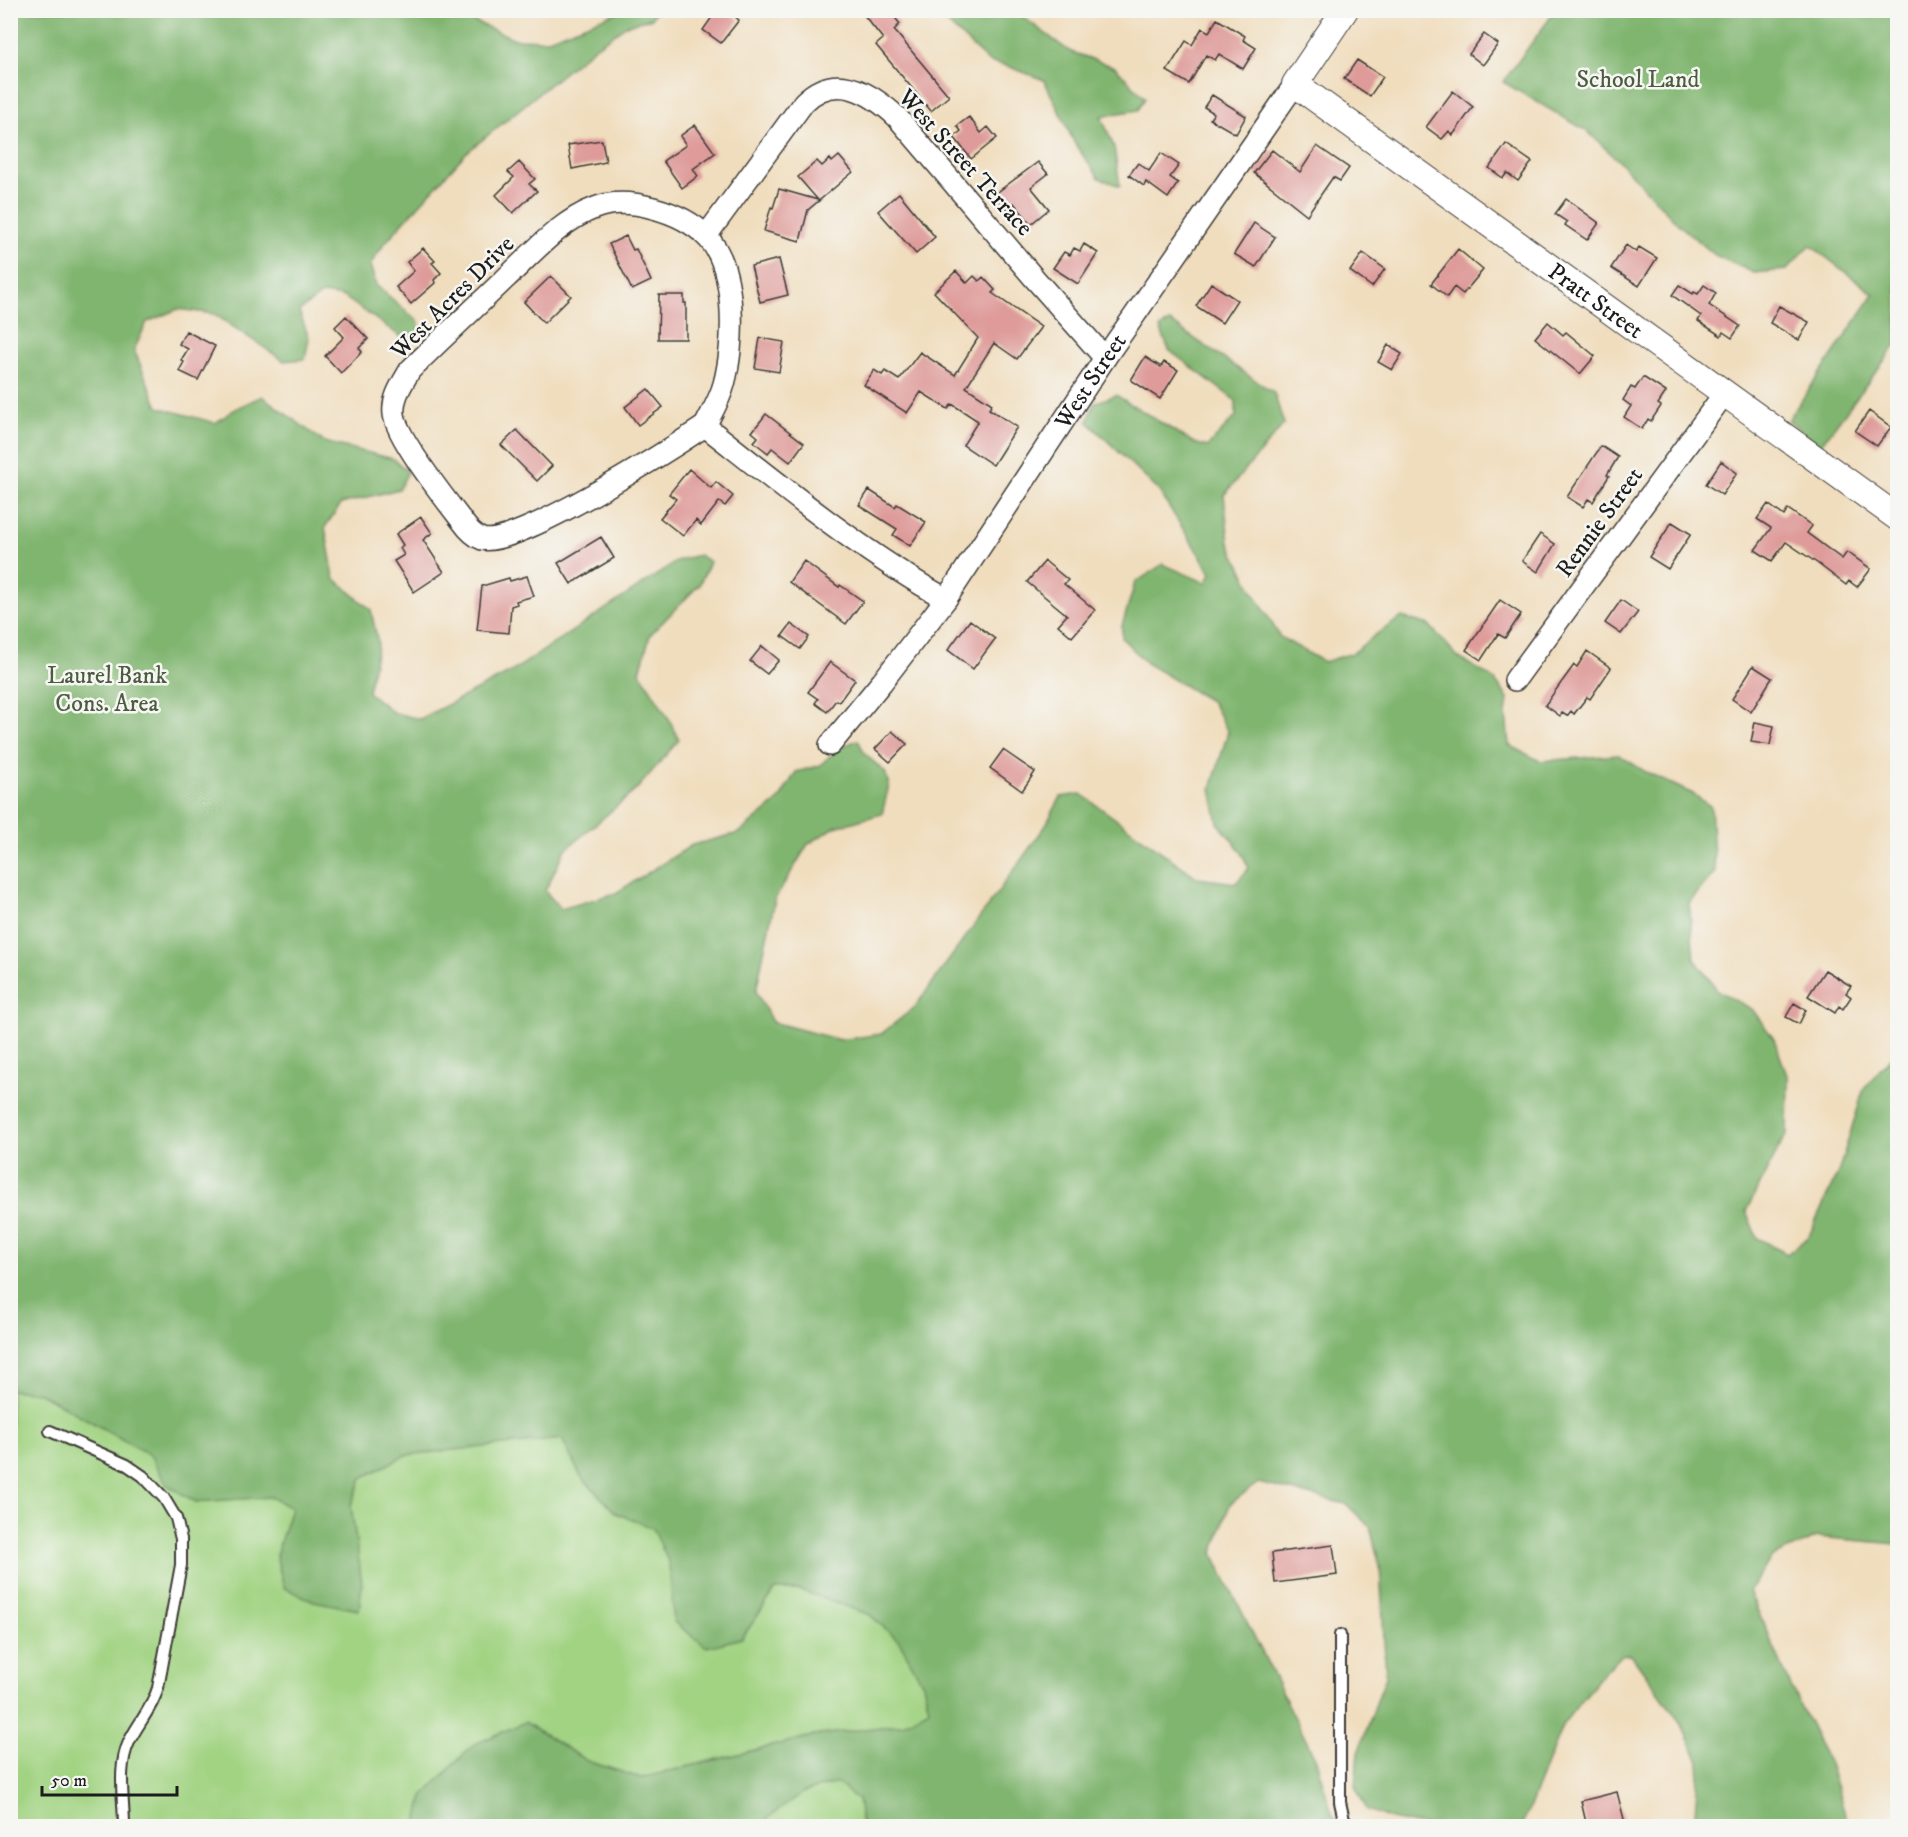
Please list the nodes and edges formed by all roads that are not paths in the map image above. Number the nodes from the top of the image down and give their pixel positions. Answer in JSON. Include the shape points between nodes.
{"nodes":[{"id":1,"x":1345,"y":10,"type":"edge"},
{"id":2,"x":1295,"y":84,"type":"junction"},
{"id":3,"x":706,"y":236,"type":"junction"},
{"id":4,"x":1106,"y":358,"type":"junction"},
{"id":5,"x":1724,"y":394,"type":"junction"},
{"id":6,"x":705,"y":426,"type":"junction"},
{"id":7,"x":1898,"y":518,"type":"edge"},
{"id":8,"x":946,"y":599,"type":"junction"},
{"id":9,"x":1515,"y":680,"type":"dead end"},
{"id":10,"x":830,"y":745,"type":"dead end"},
{"id":11,"x":50,"y":1431,"type":"dead end"},
{"id":12,"x":1340,"y":1635,"type":"dead end"},
{"id":13,"x":124,"y":1827,"type":"edge"},
{"id":14,"x":1350,"y":1827,"type":"edge"}],
"edges":[{"from":1,"to":2,"type":"street","name":"West Street"},
{"from":2,"to":4,"type":"street","name":"West Street"},
{"from":2,"to":5,"type":"street","name":"Pratt Street"},
{"from":3,"to":4,"type":"street","name":"West Street Terrace","via":[[804,102],[828,86],[851,88],[876,99],[897,117]]},
{"from":3,"to":6,"type":"street","via":[[720,255],[727,275],[731,335],[720,396]]},
{"from":3,"to":6,"type":"street","name":"West Acres Drive","via":[[681,218],[654,208],[611,204],[582,214],[552,235],[410,370],[397,392],[394,414],[407,444],[470,531],[482,539],[495,540],[548,519]]},
{"from":4,"to":8,"type":"street","name":"West Street"},
{"from":5,"to":7,"type":"street","name":"Pratt Street"},
{"from":5,"to":9,"type":"street","name":"Rennie Street"},
{"from":6,"to":8,"type":"street","via":[[793,495],[906,576]]},
{"from":8,"to":10,"type":"street","name":"West Street"},
{"from":11,"to":13,"type":"lane","via":[[128,1465],[143,1476],[177,1518],[182,1539],[179,1577],[158,1688],[123,1760]]},
{"from":12,"to":14,"type":"lane","via":[[1340,1802]]}]}
